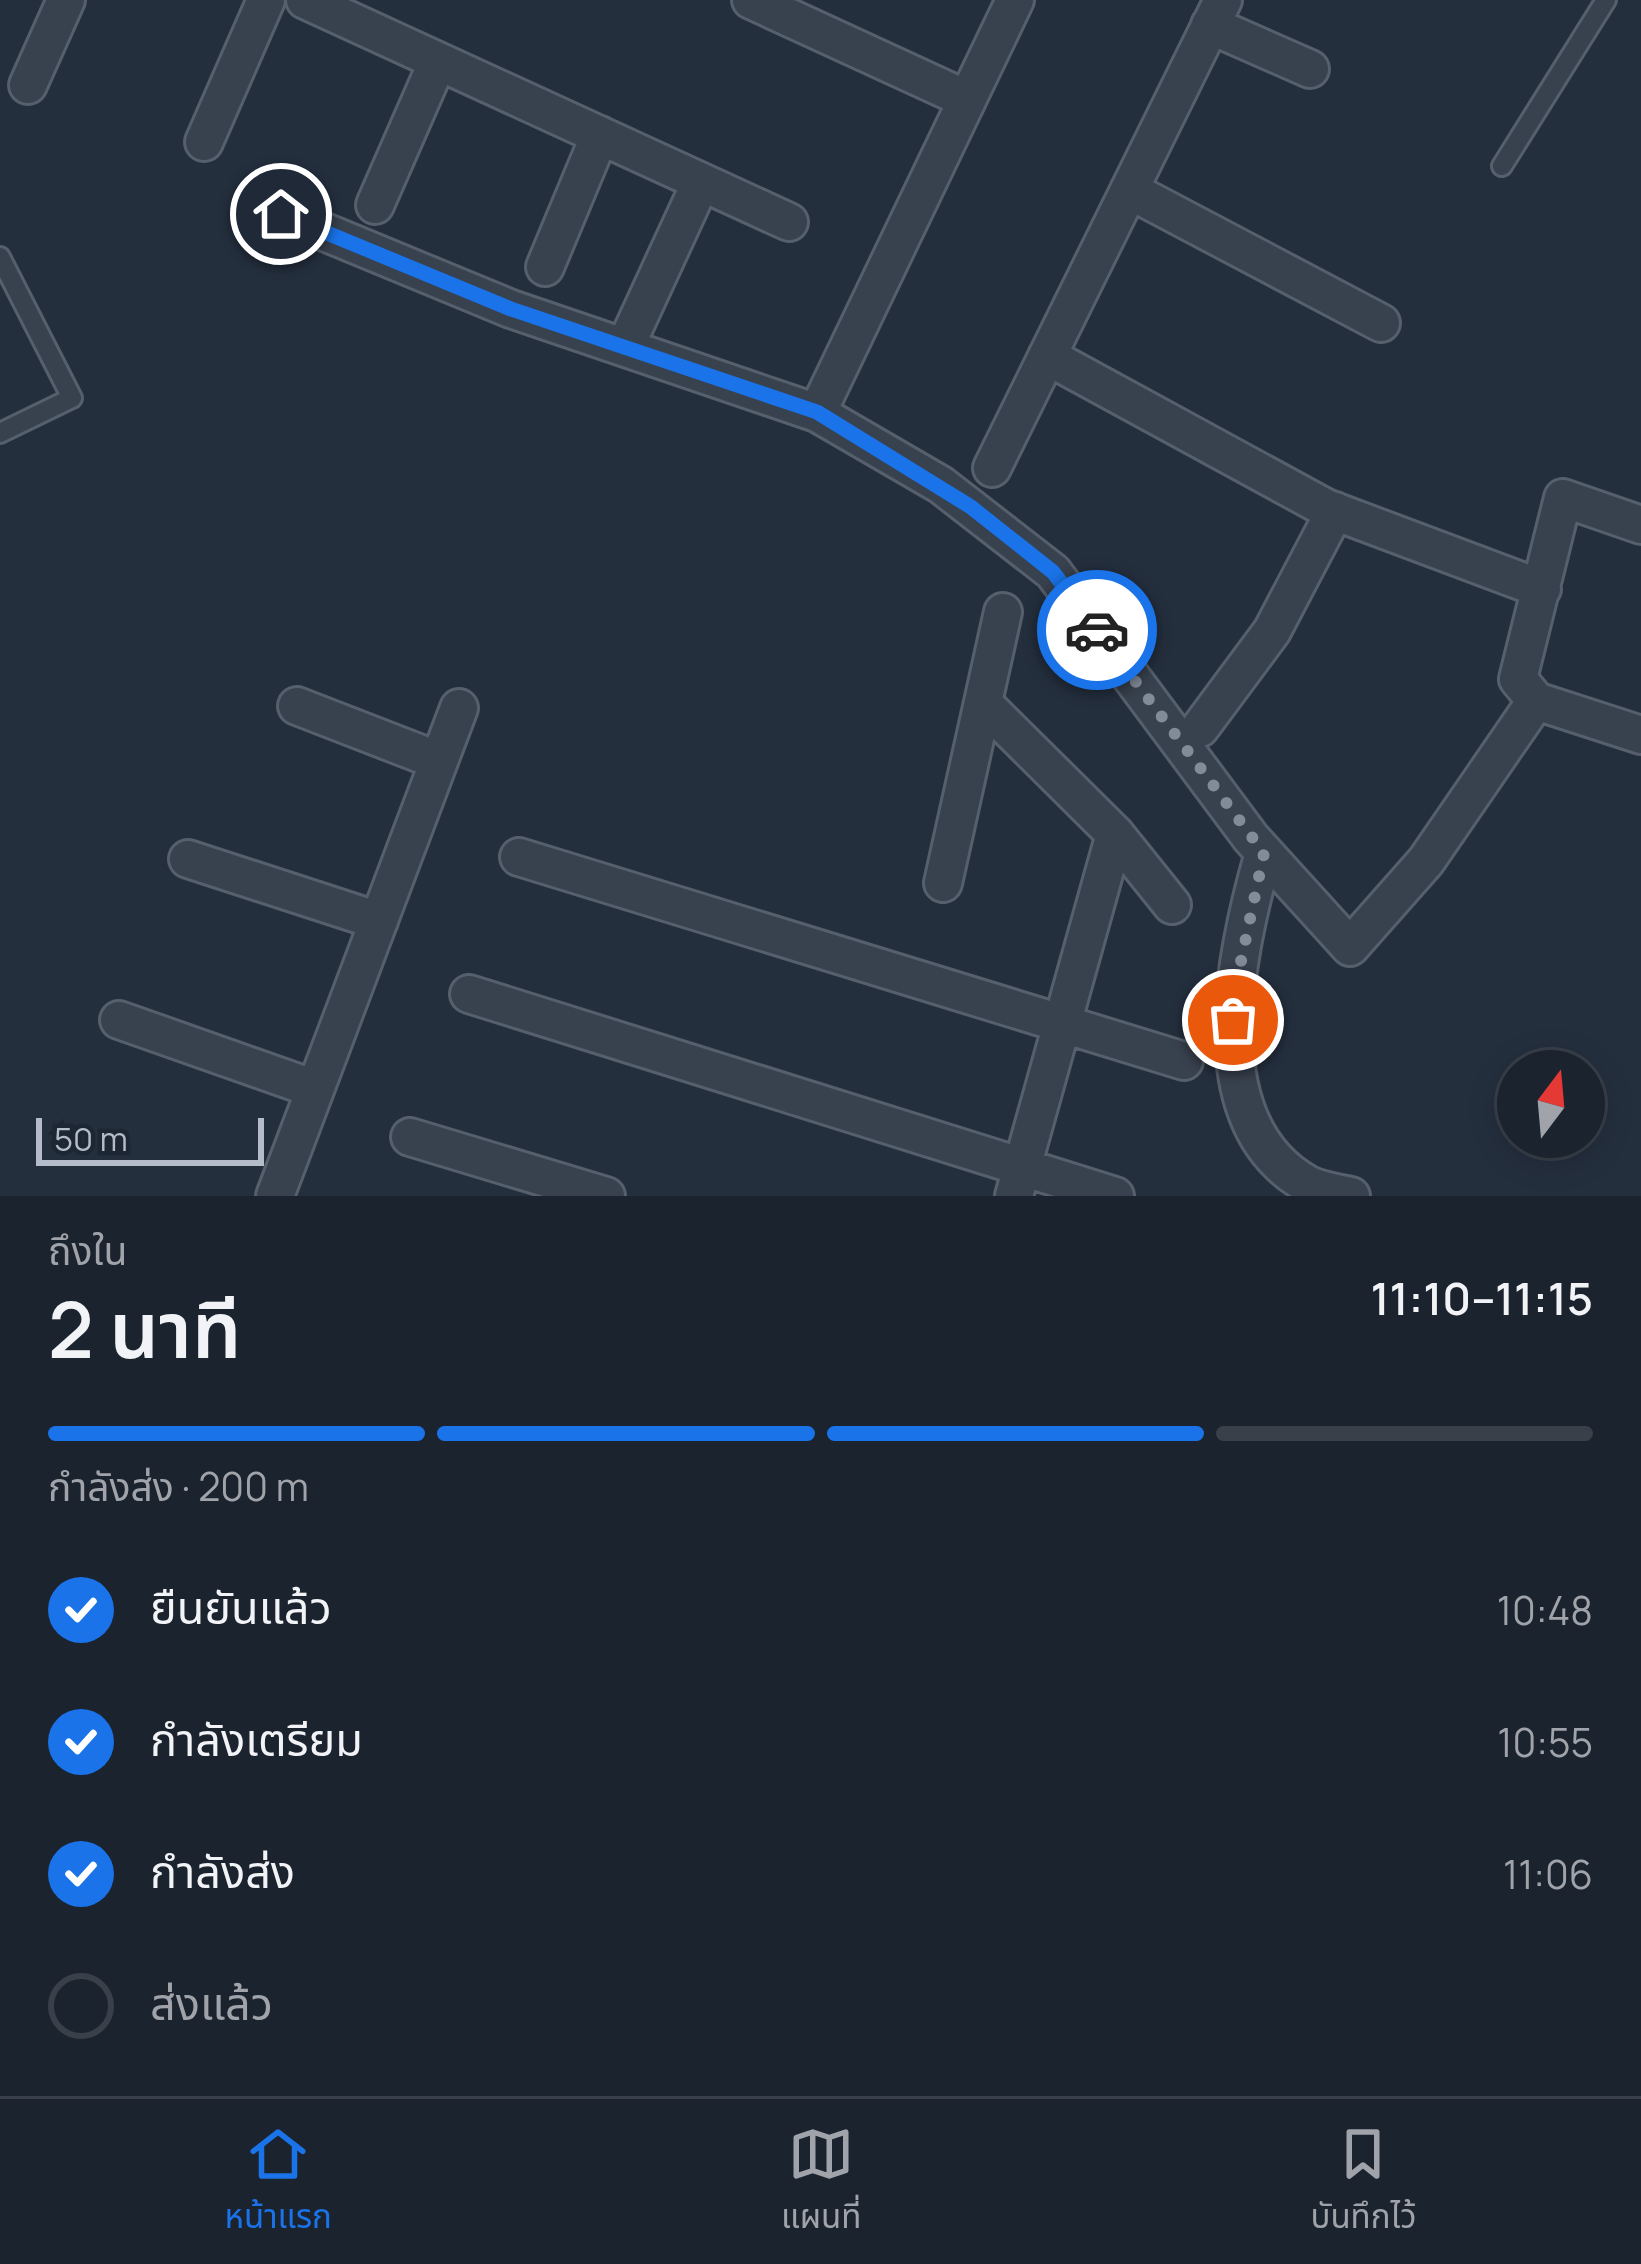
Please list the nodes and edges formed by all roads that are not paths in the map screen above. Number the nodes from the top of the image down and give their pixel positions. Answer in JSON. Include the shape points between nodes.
{"nodes":[{"id":1,"x":66,"y":0,"type":"edge"},
{"id":2,"x":266,"y":0,"type":"edge"},
{"id":3,"x":304,"y":0,"type":"edge"},
{"id":4,"x":751,"y":0,"type":"edge"},
{"id":5,"x":1015,"y":0,"type":"edge"},
{"id":6,"x":1606,"y":0,"type":"edge"},
{"id":7,"x":1216,"y":13,"type":"edge"},
{"id":8,"x":379,"y":15,"type":"edge"},
{"id":9,"x":438,"y":61,"type":"junction"},
{"id":10,"x":1310,"y":69,"type":"dead end"},
{"id":11,"x":28,"y":85,"type":"dead end"},
{"id":12,"x":966,"y":99,"type":"junction"},
{"id":13,"x":600,"y":135,"type":"junction"},
{"id":14,"x":204,"y":142,"type":"dead end"},
{"id":15,"x":1502,"y":166,"type":"dead end"},
{"id":16,"x":701,"y":182,"type":"junction"},
{"id":17,"x":1129,"y":190,"type":"junction"},
{"id":18,"x":375,"y":205,"type":"dead end"},
{"id":19,"x":281,"y":214,"type":"dead end"},
{"id":20,"x":790,"y":222,"type":"dead end"},
{"id":21,"x":0,"y":257,"type":"edge"},
{"id":22,"x":545,"y":267,"type":"dead end"},
{"id":23,"x":1382,"y":322,"type":"dead end"},
{"id":24,"x":625,"y":347,"type":"junction"},
{"id":25,"x":1047,"y":356,"type":"junction"},
{"id":26,"x":817,"y":412,"type":"junction"},
{"id":27,"x":0,"y":433,"type":"edge"},
{"id":28,"x":992,"y":468,"type":"dead end"},
{"id":29,"x":1335,"y":511,"type":"junction"},
{"id":30,"x":1641,"y":525,"type":"edge"},
{"id":31,"x":1541,"y":589,"type":"junction"},
{"id":32,"x":1003,"y":612,"type":"dead end"},
{"id":33,"x":1536,"y":701,"type":"junction"},
{"id":34,"x":985,"y":705,"type":"junction"},
{"id":35,"x":297,"y":706,"type":"dead end"},
{"id":36,"x":458,"y":709,"type":"dead end"},
{"id":37,"x":1201,"y":728,"type":"dead end"},
{"id":38,"x":1641,"y":735,"type":"edge"},
{"id":39,"x":439,"y":761,"type":"junction"},
{"id":40,"x":1115,"y":835,"type":"junction"},
{"id":41,"x":1264,"y":853,"type":"junction"},
{"id":42,"x":519,"y":857,"type":"dead end"},
{"id":43,"x":188,"y":859,"type":"dead end"},
{"id":44,"x":944,"y":883,"type":"dead end"},
{"id":45,"x":1172,"y":904,"type":"dead end"},
{"id":46,"x":379,"y":921,"type":"junction"},
{"id":47,"x":470,"y":994,"type":"dead end"},
{"id":48,"x":119,"y":1020,"type":"dead end"},
{"id":49,"x":1061,"y":1026,"type":"junction"},
{"id":50,"x":1184,"y":1061,"type":"dead end"},
{"id":51,"x":315,"y":1089,"type":"junction"},
{"id":52,"x":410,"y":1137,"type":"dead end"},
{"id":53,"x":1018,"y":1182,"type":"edge"},
{"id":54,"x":543,"y":1187,"type":"edge"},
{"id":55,"x":275,"y":1196,"type":"edge"},
{"id":56,"x":606,"y":1196,"type":"edge"},
{"id":57,"x":1115,"y":1196,"type":"edge"},
{"id":58,"x":1352,"y":1196,"type":"edge"}],
"edges":[{"from":1,"to":11,"type":"street"},
{"from":2,"to":14,"type":"street"},
{"from":3,"to":8,"type":"street"},
{"from":4,"to":12,"type":"street"},
{"from":5,"to":12,"type":"street"},
{"from":6,"to":15,"type":"lane"},
{"from":7,"to":10,"type":"street"},
{"from":7,"to":17,"type":"street"},
{"from":8,"to":9,"type":"street"},
{"from":9,"to":13,"type":"street"},
{"from":9,"to":18,"type":"street"},
{"from":12,"to":26,"type":"street"},
{"from":13,"to":16,"type":"street"},
{"from":13,"to":22,"type":"street"},
{"from":16,"to":20,"type":"street"},
{"from":16,"to":24,"type":"street"},
{"from":17,"to":23,"type":"street"},
{"from":17,"to":25,"type":"street"},
{"from":19,"to":24,"type":"street"},
{"from":21,"to":27,"type":"lane","via":[[72,398]]},
{"from":24,"to":26,"type":"street"},
{"from":25,"to":28,"type":"street"},
{"from":25,"to":29,"type":"street"},
{"from":26,"to":41,"type":"street","via":[[941,485],[1053,572]]},
{"from":29,"to":31,"type":"street"},
{"from":29,"to":37,"type":"street","via":[[1272,632]]},
{"from":30,"to":31,"type":"street","via":[[1563,498]]},
{"from":31,"to":33,"type":"street","via":[[1518,679]]},
{"from":32,"to":34,"type":"street"},
{"from":33,"to":38,"type":"street"},
{"from":33,"to":41,"type":"street","via":[[1426,861],[1350,947]]},
{"from":34,"to":40,"type":"street"},
{"from":34,"to":44,"type":"street"},
{"from":35,"to":39,"type":"street"},
{"from":36,"to":39,"type":"street"},
{"from":39,"to":46,"type":"street"},
{"from":40,"to":45,"type":"street"},
{"from":40,"to":49,"type":"street"},
{"from":41,"to":58,"type":"street","via":[[1234,996],[1231,1044],[1241,1098],[1284,1168],[1310,1186]]},
{"from":42,"to":49,"type":"street"},
{"from":43,"to":46,"type":"street"},
{"from":46,"to":51,"type":"street"},
{"from":47,"to":53,"type":"street"},
{"from":48,"to":51,"type":"street"},
{"from":49,"to":50,"type":"street"},
{"from":49,"to":53,"type":"street"},
{"from":51,"to":55,"type":"street"},
{"from":52,"to":54,"type":"street"},
{"from":53,"to":57,"type":"street"},
{"from":54,"to":56,"type":"street"}]}
